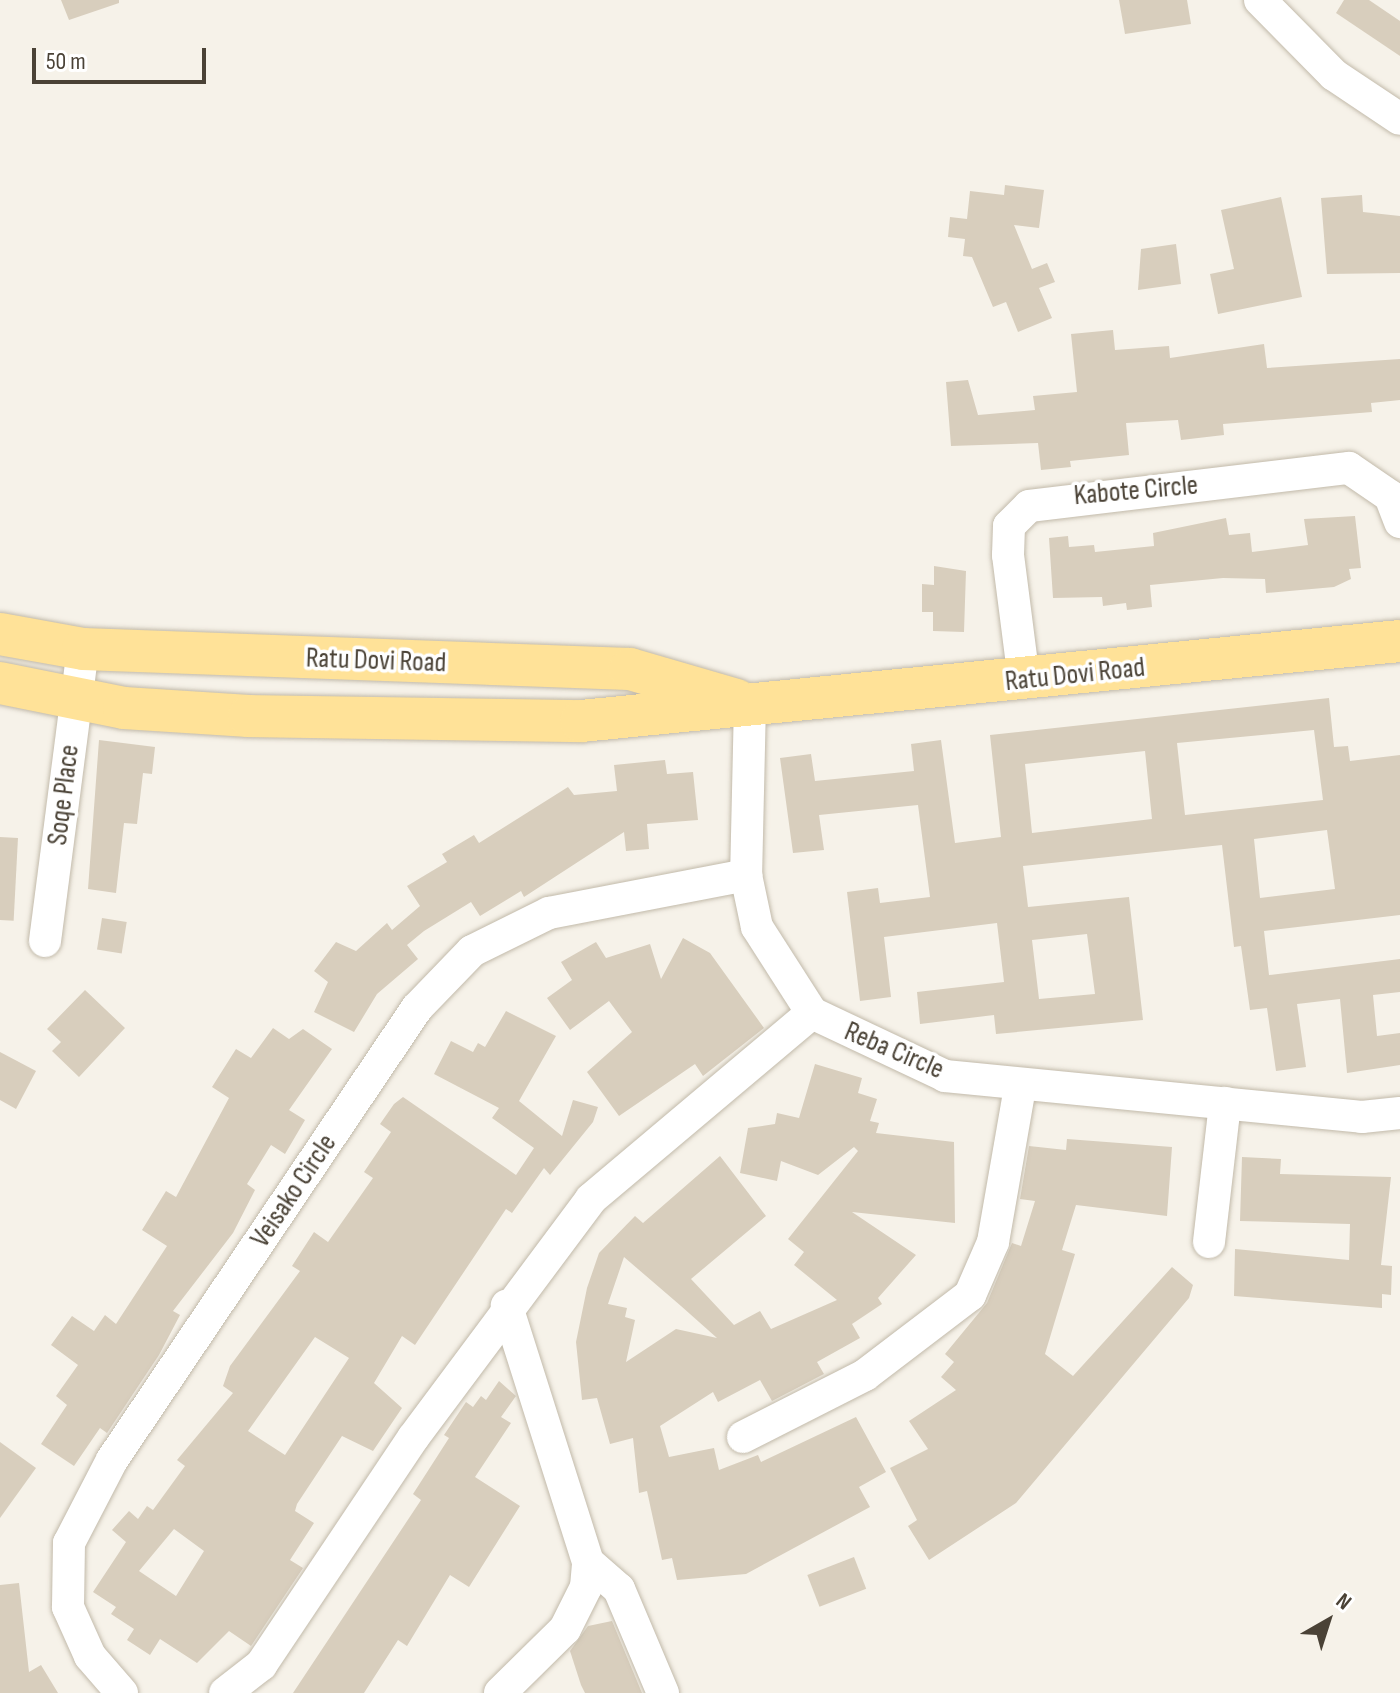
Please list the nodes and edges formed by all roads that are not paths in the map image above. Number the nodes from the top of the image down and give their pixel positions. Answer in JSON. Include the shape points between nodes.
{"nodes":[{"id":1,"x":1260,"y":0,"type":"edge"},
{"id":2,"x":1400,"y":119,"type":"edge"},
{"id":3,"x":1400,"y":522,"type":"edge"},
{"id":4,"x":0,"y":634,"type":"edge"},
{"id":5,"x":1400,"y":641,"type":"edge"},
{"id":6,"x":83,"y":649,"type":"junction"},
{"id":7,"x":1024,"y":680,"type":"junction"},
{"id":8,"x":0,"y":683,"type":"edge"},
{"id":9,"x":76,"y":698,"type":"junction"},
{"id":10,"x":750,"y":703,"type":"junction"},
{"id":11,"x":746,"y":875,"type":"junction"},
{"id":12,"x":45,"y":941,"type":"dead end"},
{"id":13,"x":812,"y":1013,"type":"junction"},
{"id":14,"x":1020,"y":1088,"type":"junction"},
{"id":15,"x":1225,"y":1103,"type":"junction"},
{"id":16,"x":1400,"y":1113,"type":"edge"},
{"id":17,"x":1209,"y":1242,"type":"dead end"},
{"id":18,"x":507,"y":1306,"type":"junction"},
{"id":19,"x":743,"y":1437,"type":"dead end"},
{"id":20,"x":588,"y":1562,"type":"junction"},
{"id":21,"x":122,"y":1693,"type":"edge"},
{"id":22,"x":225,"y":1693,"type":"edge"},
{"id":23,"x":500,"y":1693,"type":"edge"},
{"id":24,"x":663,"y":1693,"type":"edge"}],
"edges":[{"from":1,"to":2,"type":"street","via":[[1334,75]]},
{"from":3,"to":7,"type":"street","name":"Kabote Circle","via":[[1390,496],[1349,468],[1029,506],[1009,526],[1008,555]]},
{"from":4,"to":6,"type":"main road","name":"Ratu Dovi Road"},
{"from":5,"to":7,"type":"main road","name":"Ratu Dovi Road"},
{"from":6,"to":9,"type":"street","name":"Soqe Place"},
{"from":6,"to":10,"type":"main road","name":"Ratu Dovi Road","via":[[630,669]]},
{"from":7,"to":10,"type":"main road","name":"Ratu Dovi Road"},
{"from":8,"to":9,"type":"main road","name":"Ratu Dovi Road"},
{"from":9,"to":10,"type":"main road","name":"Ratu Dovi Road","via":[[249,716],[446,721],[581,721]]},
{"from":9,"to":12,"type":"street","name":"Soqe Place"},
{"from":10,"to":11,"type":"street","name":"Reba Circle"},
{"from":11,"to":13,"type":"street","name":"Reba Circle","via":[[757,927]]},
{"from":11,"to":21,"type":"street","name":"Veisako Circle","via":[[549,913],[472,951],[417,1008],[112,1460],[69,1543],[68,1607],[90,1656]]},
{"from":13,"to":14,"type":"street","name":"Reba Circle","via":[[931,1071]]},
{"from":13,"to":18,"type":"street","via":[[591,1199]]},
{"from":14,"to":15,"type":"street","name":"Reba Circle"},
{"from":14,"to":19,"type":"street","via":[[993,1242],[970,1295],[865,1375]]},
{"from":15,"to":16,"type":"street","name":"Reba Circle","via":[[1362,1117]]},
{"from":15,"to":17,"type":"street"},
{"from":18,"to":20,"type":"street"},
{"from":18,"to":22,"type":"street","via":[[292,1623],[261,1665]]},
{"from":20,"to":23,"type":"street","via":[[586,1587],[565,1629]]},
{"from":20,"to":24,"type":"street","via":[[624,1598]]}]}
